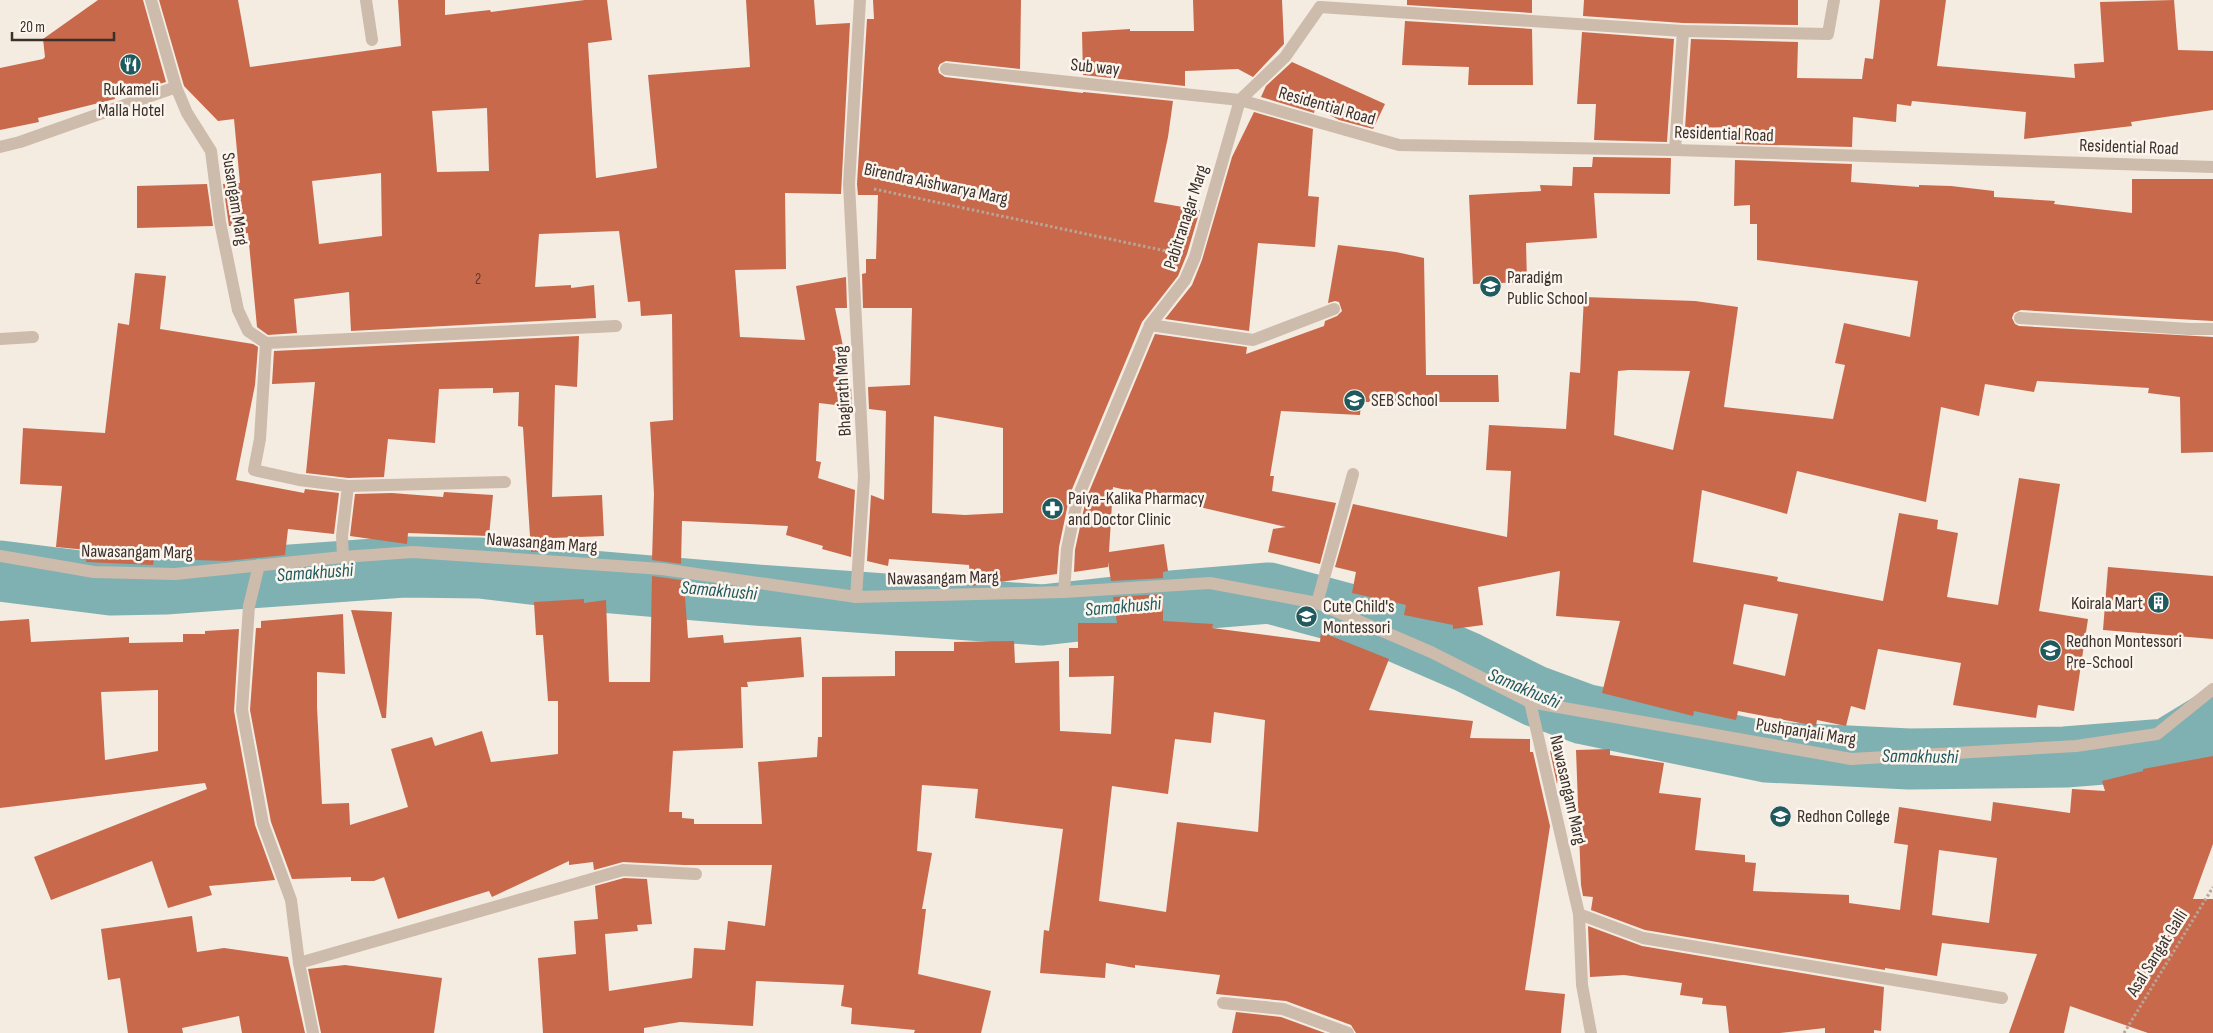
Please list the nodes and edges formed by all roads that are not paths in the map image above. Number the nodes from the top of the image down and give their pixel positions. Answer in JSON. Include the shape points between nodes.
{"nodes":[{"id":1,"x":151,"y":0,"type":"edge"},
{"id":2,"x":366,"y":0,"type":"edge"},
{"id":3,"x":860,"y":0,"type":"edge"},
{"id":4,"x":1834,"y":0,"type":"edge"},
{"id":5,"x":1317,"y":4,"type":"edge"},
{"id":6,"x":1683,"y":31,"type":"junction"},
{"id":7,"x":372,"y":40,"type":"dead end"},
{"id":8,"x":946,"y":69,"type":"dead end"},
{"id":9,"x":176,"y":87,"type":"junction"},
{"id":10,"x":1240,"y":100,"type":"junction"},
{"id":11,"x":0,"y":146,"type":"edge"},
{"id":12,"x":1675,"y":150,"type":"junction"},
{"id":13,"x":2213,"y":167,"type":"edge"},
{"id":14,"x":849,"y":184,"type":"joint"},
{"id":15,"x":1334,"y":309,"type":"dead end"},
{"id":16,"x":2020,"y":318,"type":"dead end"},
{"id":17,"x":1150,"y":325,"type":"junction"},
{"id":18,"x":616,"y":326,"type":"dead end"},
{"id":19,"x":2213,"y":329,"type":"edge"},
{"id":20,"x":33,"y":337,"type":"dead end"},
{"id":21,"x":0,"y":339,"type":"edge"},
{"id":22,"x":266,"y":343,"type":"junction"},
{"id":23,"x":1353,"y":474,"type":"dead end"},
{"id":24,"x":505,"y":482,"type":"dead end"},
{"id":25,"x":348,"y":486,"type":"junction"},
{"id":26,"x":0,"y":556,"type":"edge"},
{"id":27,"x":343,"y":557,"type":"junction"},
{"id":28,"x":259,"y":565,"type":"junction"},
{"id":29,"x":1064,"y":592,"type":"junction"},
{"id":30,"x":856,"y":598,"type":"junction"},
{"id":31,"x":1317,"y":603,"type":"junction"},
{"id":32,"x":2213,"y":689,"type":"edge"},
{"id":33,"x":1530,"y":702,"type":"junction"},
{"id":34,"x":696,"y":874,"type":"dead end"},
{"id":35,"x":1579,"y":914,"type":"junction"},
{"id":36,"x":299,"y":962,"type":"junction"},
{"id":37,"x":2002,"y":998,"type":"dead end"},
{"id":38,"x":1223,"y":1003,"type":"dead end"},
{"id":39,"x":313,"y":1033,"type":"edge"},
{"id":40,"x":1348,"y":1033,"type":"edge"},
{"id":41,"x":1591,"y":1033,"type":"edge"}],
"edges":[{"from":1,"to":9,"type":"street","name":"Susangam Marg"},
{"from":2,"to":7,"type":"street"},
{"from":3,"to":14,"type":"street","name":"Birendra Aishwarya Marg"},
{"from":4,"to":6,"type":"street","via":[[1828,34]]},
{"from":5,"to":6,"type":"street"},
{"from":5,"to":10,"type":"street","via":[[1285,57]]},
{"from":6,"to":12,"type":"street"},
{"from":8,"to":10,"type":"street","name":"Sub way"},
{"from":9,"to":11,"type":"street","via":[[20,142]]},
{"from":9,"to":22,"type":"street","name":"Susangam Marg","via":[[187,113],[211,151],[220,222],[238,310],[248,330]]},
{"from":10,"to":12,"type":"street","name":"Residential Road","via":[[1399,146]]},
{"from":10,"to":17,"type":"street","name":"Pabitranagar Marg","via":[[1195,257],[1185,280]]},
{"from":12,"to":13,"type":"street","name":"Residential Road"},
{"from":14,"to":30,"type":"street","name":"Bhagirath Marg","via":[[864,477]]},
{"from":15,"to":17,"type":"street","via":[[1254,340]]},
{"from":16,"to":19,"type":"street"},
{"from":17,"to":29,"type":"street","name":"Pabitranagar Marg","via":[[1078,497],[1067,549]]},
{"from":18,"to":22,"type":"street"},
{"from":20,"to":21,"type":"street"},
{"from":22,"to":25,"type":"street","via":[[260,439],[254,470]]},
{"from":23,"to":31,"type":"street"},
{"from":24,"to":25,"type":"street"},
{"from":25,"to":27,"type":"street"},
{"from":26,"to":28,"type":"street","name":"Nawasangam Marg","via":[[94,572],[175,574]]},
{"from":27,"to":28,"type":"street","name":"Nawasangam Marg"},
{"from":27,"to":30,"type":"street","name":"Nawasangam Marg","via":[[413,552],[662,569]]},
{"from":28,"to":36,"type":"street","via":[[249,606],[242,710],[263,824],[291,900]]},
{"from":29,"to":30,"type":"street","name":"Nawasangam Marg"},
{"from":29,"to":31,"type":"street","name":"Nawasangam Marg","via":[[1210,583]]},
{"from":31,"to":33,"type":"street","name":"Nawasangam Marg","via":[[1431,652]]},
{"from":32,"to":33,"type":"street","name":"Pushpanjali Marg","via":[[2158,734],[2076,746],[1852,759]]},
{"from":33,"to":35,"type":"street","name":"Nawasangam Marg"},
{"from":34,"to":36,"type":"street","via":[[622,870]]},
{"from":35,"to":37,"type":"street","via":[[1643,938]]},
{"from":35,"to":41,"type":"street","name":"Nawasangam Marg","via":[[1582,985]]},
{"from":36,"to":39,"type":"street"},
{"from":38,"to":40,"type":"street","via":[[1283,1009]]}]}
